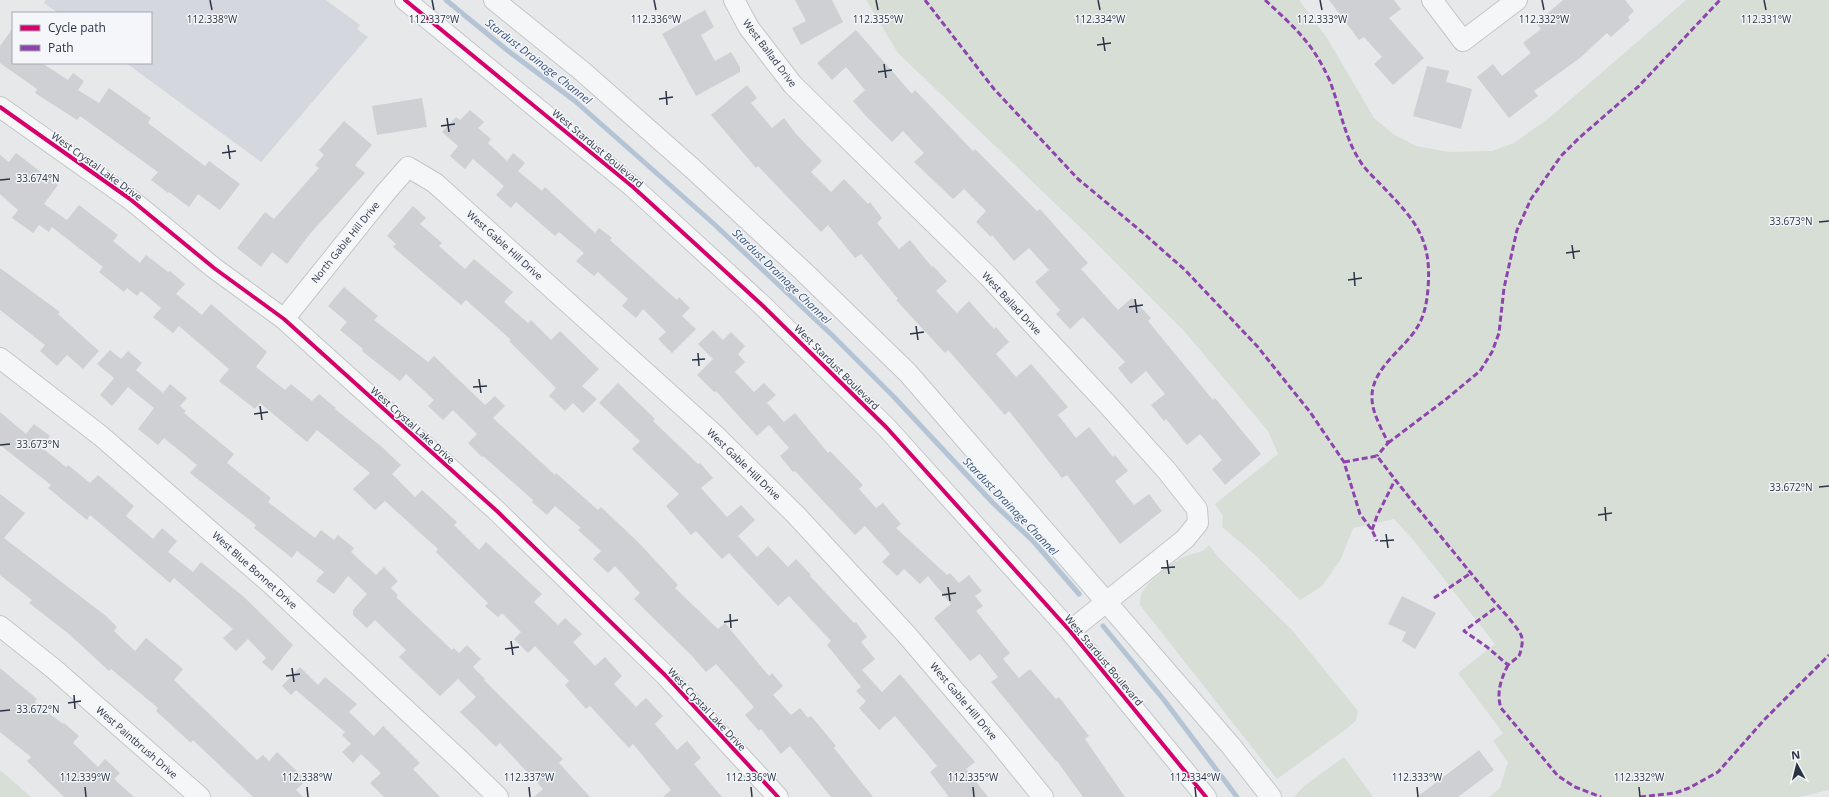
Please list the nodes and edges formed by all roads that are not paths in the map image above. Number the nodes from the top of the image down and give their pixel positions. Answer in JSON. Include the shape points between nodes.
{"nodes":[{"id":1,"x":405,"y":0,"type":"edge"},
{"id":2,"x":494,"y":0,"type":"edge"},
{"id":3,"x":734,"y":0,"type":"edge"},
{"id":4,"x":1432,"y":0,"type":"edge"},
{"id":5,"x":1517,"y":0,"type":"edge"},
{"id":6,"x":0,"y":107,"type":"edge"},
{"id":7,"x":408,"y":167,"type":"joint"},
{"id":8,"x":284,"y":319,"type":"junction"},
{"id":9,"x":0,"y":358,"type":"edge"},
{"id":10,"x":1107,"y":602,"type":"junction"},
{"id":11,"x":0,"y":626,"type":"edge"},
{"id":12,"x":1070,"y":632,"type":"junction"},
{"id":13,"x":200,"y":797,"type":"edge"},
{"id":14,"x":498,"y":797,"type":"edge"},
{"id":15,"x":778,"y":797,"type":"edge"},
{"id":16,"x":1043,"y":797,"type":"edge"},
{"id":17,"x":1206,"y":797,"type":"edge"},
{"id":18,"x":1271,"y":797,"type":"edge"}],
"edges":[{"from":1,"to":12,"type":"street","name":"West Stardust Boulevard","via":[[633,187],[761,304],[887,428]]},
{"from":2,"to":10,"type":"street","via":[[582,71],[693,169],[908,373]]},
{"from":3,"to":10,"type":"street","name":"West Ballad Drive","via":[[750,28],[793,85],[988,276],[1124,423],[1197,509],[1198,523],[1185,539]]},
{"from":4,"to":5,"type":"street","via":[[1463,41]]},
{"from":6,"to":8,"type":"street","name":"West Crystal Lake Drive","via":[[130,199],[214,268]]},
{"from":7,"to":8,"type":"street","name":"North Gable Hill Drive"},
{"from":7,"to":16,"type":"street","name":"West Gable Hill Drive","via":[[435,183],[716,436],[790,510],[906,634]]},
{"from":8,"to":15,"type":"street","name":"West Crystal Lake Drive","via":[[509,523],[665,675]]},
{"from":9,"to":14,"type":"street","name":"West Blue Bonnet Drive","via":[[101,436],[271,584]]},
{"from":10,"to":12,"type":"street","name":"West Ballad Drive"},
{"from":10,"to":18,"type":"street","via":[[1232,746]]},
{"from":11,"to":13,"type":"street","name":"West Paintbrush Drive","via":[[54,669]]},
{"from":12,"to":17,"type":"street","name":"West Stardust Boulevard"}]}
